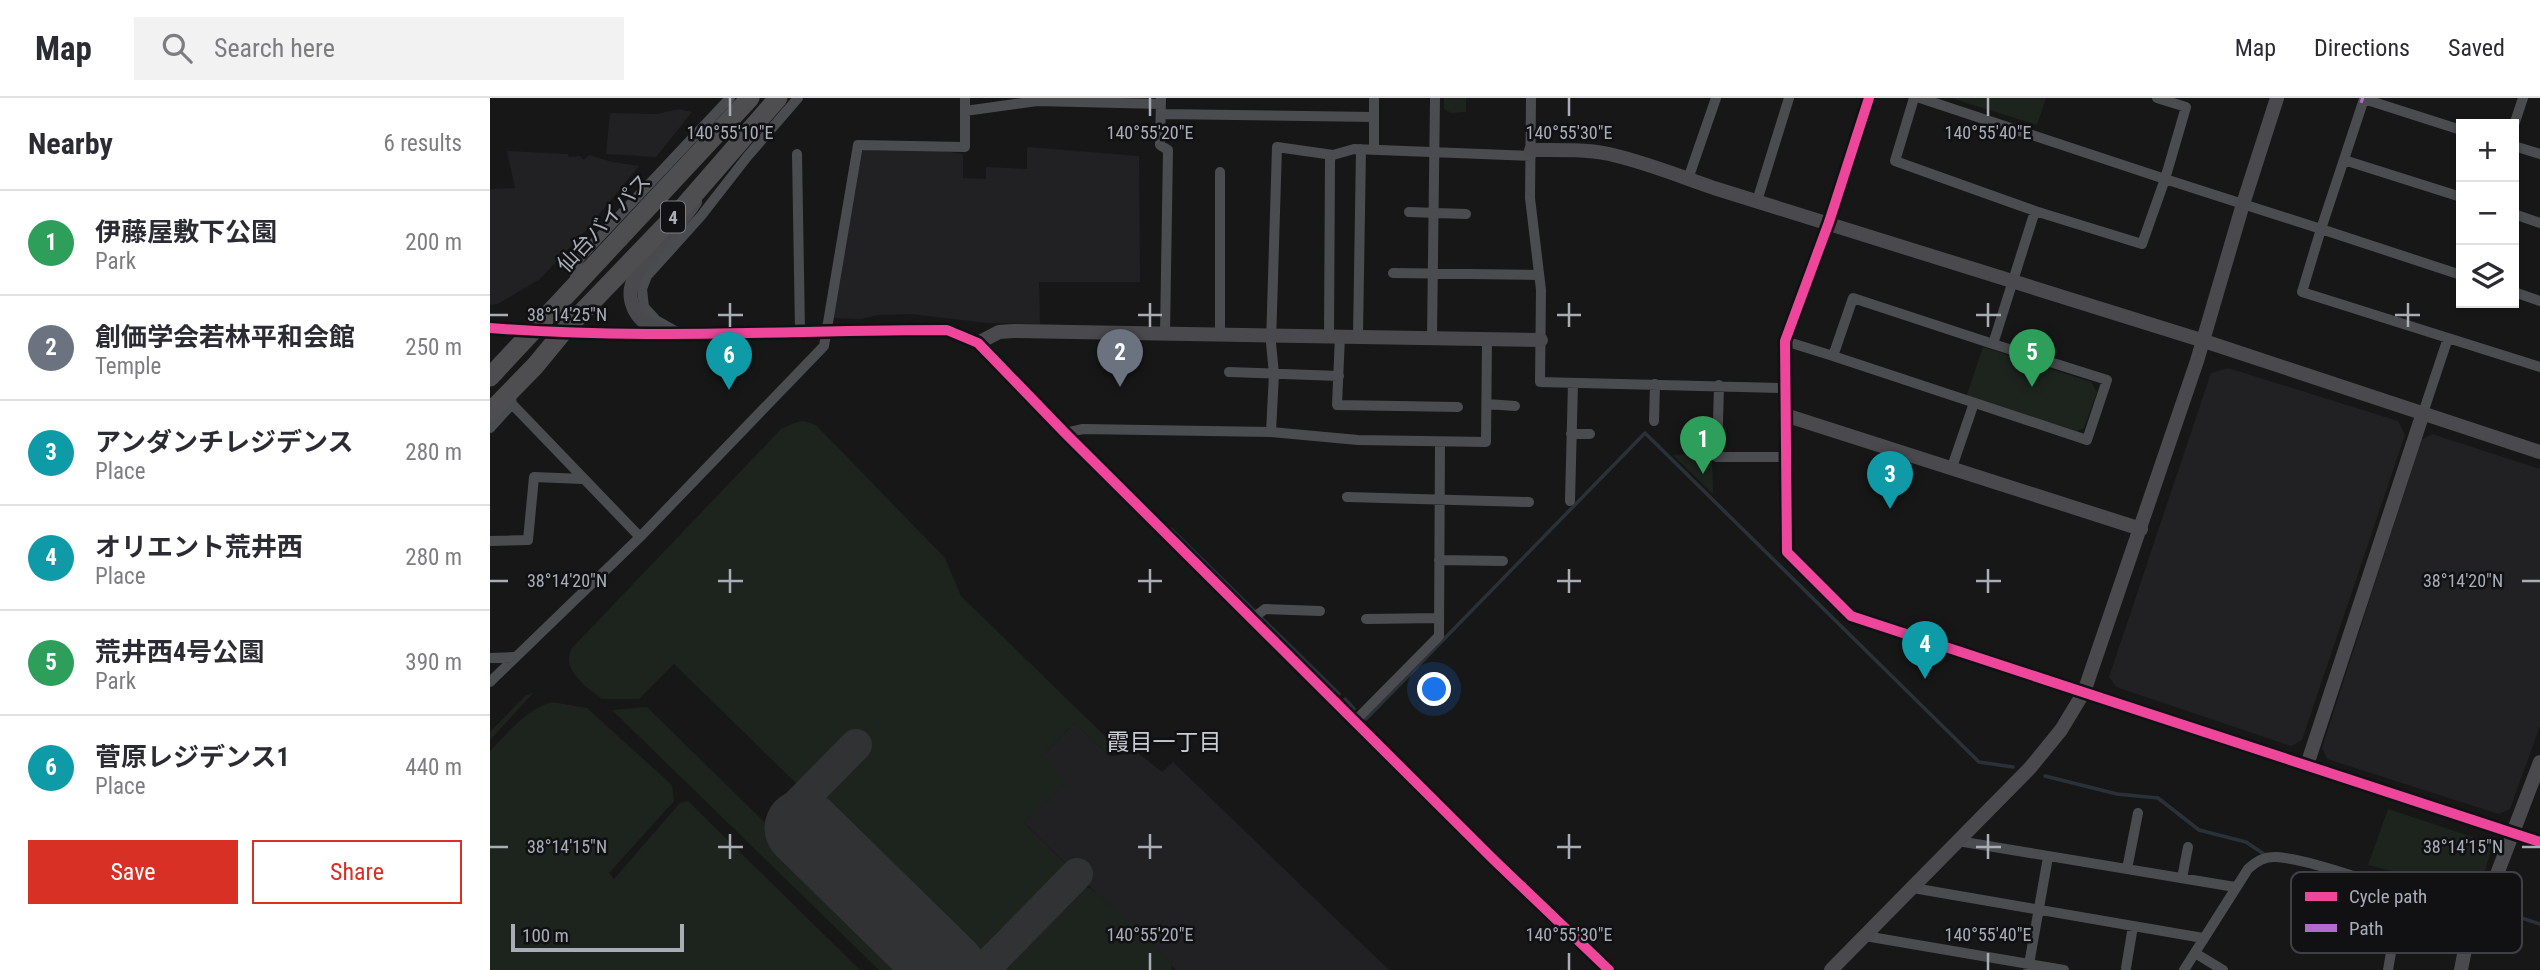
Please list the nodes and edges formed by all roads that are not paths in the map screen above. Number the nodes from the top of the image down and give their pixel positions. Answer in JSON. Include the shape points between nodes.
{"nodes":[{"id":1,"x":730,"y":98,"type":"edge"},
{"id":2,"x":750,"y":98,"type":"edge"},
{"id":3,"x":778,"y":98,"type":"edge"},
{"id":4,"x":798,"y":98,"type":"edge"},
{"id":5,"x":965,"y":98,"type":"edge"},
{"id":6,"x":1374,"y":98,"type":"edge"},
{"id":7,"x":1435,"y":98,"type":"edge"},
{"id":8,"x":1531,"y":98,"type":"edge"},
{"id":9,"x":1716,"y":98,"type":"edge"},
{"id":10,"x":1789,"y":98,"type":"edge"},
{"id":11,"x":1869,"y":98,"type":"edge"},
{"id":12,"x":1914,"y":98,"type":"edge"},
{"id":13,"x":1920,"y":98,"type":"edge"},
{"id":14,"x":2157,"y":98,"type":"edge"},
{"id":15,"x":2277,"y":98,"type":"edge"},
{"id":16,"x":2523,"y":98,"type":"edge"},
{"id":17,"x":2363,"y":99,"type":"edge"},
{"id":18,"x":2187,"y":103,"type":"edge"},
{"id":19,"x":1161,"y":105,"type":"edge"},
{"id":20,"x":965,"y":111,"type":"junction"},
{"id":21,"x":1374,"y":117,"type":"junction"},
{"id":22,"x":2516,"y":119,"type":"edge"},
{"id":23,"x":2456,"y":128,"type":"edge"},
{"id":24,"x":2519,"y":148,"type":"edge"},
{"id":25,"x":1361,"y":149,"type":"junction"},
{"id":26,"x":1374,"y":150,"type":"junction"},
{"id":27,"x":1434,"y":152,"type":"junction"},
{"id":28,"x":1531,"y":153,"type":"junction"},
{"id":29,"x":797,"y":154,"type":"dead end"},
{"id":30,"x":2540,"y":154,"type":"edge"},
{"id":31,"x":1333,"y":155,"type":"junction"},
{"id":32,"x":2344,"y":160,"type":"junction"},
{"id":33,"x":714,"y":170,"type":"junction"},
{"id":34,"x":1220,"y":172,"type":"dead end"},
{"id":35,"x":1688,"y":179,"type":"junction"},
{"id":36,"x":2165,"y":179,"type":"junction"},
{"id":37,"x":2456,"y":195,"type":"edge"},
{"id":38,"x":1756,"y":201,"type":"junction"},
{"id":39,"x":2243,"y":204,"type":"junction"},
{"id":40,"x":2035,"y":211,"type":"junction"},
{"id":41,"x":1409,"y":212,"type":"dead end"},
{"id":42,"x":1433,"y":212,"type":"junction"},
{"id":43,"x":1466,"y":214,"type":"dead end"},
{"id":44,"x":2519,"y":216,"type":"edge"},
{"id":45,"x":1829,"y":222,"type":"junction"},
{"id":46,"x":2540,"y":223,"type":"edge"},
{"id":47,"x":2321,"y":229,"type":"junction"},
{"id":48,"x":1393,"y":273,"type":"dead end"},
{"id":49,"x":1433,"y":273,"type":"junction"},
{"id":50,"x":2456,"y":273,"type":"edge"},
{"id":51,"x":1539,"y":275,"type":"junction"},
{"id":52,"x":2013,"y":283,"type":"junction"},
{"id":53,"x":573,"y":289,"type":"junction"},
{"id":54,"x":2519,"y":294,"type":"edge"},
{"id":55,"x":2540,"y":301,"type":"edge"},
{"id":56,"x":490,"y":328,"type":"edge"},
{"id":57,"x":534,"y":331,"type":"junction"},
{"id":58,"x":800,"y":331,"type":"junction"},
{"id":59,"x":826,"y":331,"type":"junction"},
{"id":60,"x":563,"y":332,"type":"junction"},
{"id":61,"x":679,"y":333,"type":"junction"},
{"id":62,"x":1164,"y":333,"type":"junction"},
{"id":63,"x":1220,"y":335,"type":"junction"},
{"id":64,"x":1271,"y":335,"type":"junction"},
{"id":65,"x":1335,"y":336,"type":"junction"},
{"id":66,"x":1358,"y":336,"type":"junction"},
{"id":67,"x":1432,"y":338,"type":"junction"},
{"id":68,"x":2448,"y":338,"type":"junction"},
{"id":69,"x":1487,"y":339,"type":"junction"},
{"id":70,"x":1541,"y":340,"type":"junction"},
{"id":71,"x":1785,"y":341,"type":"junction"},
{"id":72,"x":2204,"y":341,"type":"junction"},
{"id":73,"x":978,"y":343,"type":"junction"},
{"id":74,"x":1993,"y":344,"type":"junction"},
{"id":75,"x":1833,"y":356,"type":"junction"},
{"id":76,"x":2540,"y":368,"type":"edge"},
{"id":77,"x":1229,"y":372,"type":"dead end"},
{"id":78,"x":1274,"y":374,"type":"junction"},
{"id":79,"x":1339,"y":376,"type":"junction"},
{"id":80,"x":490,"y":377,"type":"edge"},
{"id":81,"x":1573,"y":383,"type":"junction"},
{"id":82,"x":1655,"y":384,"type":"junction"},
{"id":83,"x":1719,"y":385,"type":"junction"},
{"id":84,"x":1784,"y":388,"type":"junction"},
{"id":85,"x":511,"y":398,"type":"junction"},
{"id":86,"x":1974,"y":403,"type":"junction"},
{"id":87,"x":1487,"y":404,"type":"junction"},
{"id":88,"x":1516,"y":406,"type":"dead end"},
{"id":89,"x":1458,"y":407,"type":"dead end"},
{"id":90,"x":490,"y":412,"type":"edge"},
{"id":91,"x":2423,"y":413,"type":"junction"},
{"id":92,"x":1785,"y":415,"type":"junction"},
{"id":93,"x":1654,"y":421,"type":"dead end"},
{"id":94,"x":490,"y":428,"type":"edge"},
{"id":95,"x":1271,"y":432,"type":"junction"},
{"id":96,"x":1065,"y":433,"type":"junction"},
{"id":97,"x":1572,"y":434,"type":"junction"},
{"id":98,"x":1590,"y":435,"type":"dead end"},
{"id":99,"x":1440,"y":442,"type":"junction"},
{"id":100,"x":2540,"y":452,"type":"edge"},
{"id":101,"x":1785,"y":457,"type":"junction"},
{"id":102,"x":1952,"y":467,"type":"junction"},
{"id":103,"x":583,"y":479,"type":"junction"},
{"id":104,"x":1347,"y":497,"type":"dead end"},
{"id":105,"x":1439,"y":500,"type":"junction"},
{"id":106,"x":1570,"y":501,"type":"dead end"},
{"id":107,"x":1529,"y":502,"type":"dead end"},
{"id":108,"x":2141,"y":529,"type":"junction"},
{"id":109,"x":640,"y":537,"type":"junction"},
{"id":110,"x":490,"y":541,"type":"edge"},
{"id":111,"x":1439,"y":560,"type":"junction"},
{"id":112,"x":1503,"y":561,"type":"dead end"},
{"id":113,"x":1320,"y":611,"type":"dead end"},
{"id":114,"x":1258,"y":614,"type":"junction"},
{"id":115,"x":1439,"y":618,"type":"junction"},
{"id":116,"x":1366,"y":619,"type":"dead end"},
{"id":117,"x":514,"y":657,"type":"junction"},
{"id":118,"x":490,"y":658,"type":"edge"},
{"id":119,"x":490,"y":682,"type":"edge"},
{"id":120,"x":2084,"y":692,"type":"junction"},
{"id":121,"x":1356,"y":720,"type":"junction"},
{"id":122,"x":2540,"y":762,"type":"edge"},
{"id":123,"x":2306,"y":765,"type":"junction"},
{"id":124,"x":2138,"y":813,"type":"dead end"},
{"id":125,"x":2514,"y":833,"type":"junction"},
{"id":126,"x":1958,"y":841,"type":"junction"},
{"id":127,"x":2540,"y":842,"type":"edge"},
{"id":128,"x":2187,"y":846,"type":"dead end"},
{"id":129,"x":2048,"y":857,"type":"junction"},
{"id":130,"x":2127,"y":869,"type":"junction"},
{"id":131,"x":2336,"y":872,"type":"edge"},
{"id":132,"x":2496,"y":872,"type":"edge"},
{"id":133,"x":2182,"y":878,"type":"junction"},
{"id":134,"x":2235,"y":887,"type":"junction"},
{"id":135,"x":1913,"y":888,"type":"junction"},
{"id":136,"x":2039,"y":911,"type":"junction"},
{"id":137,"x":2133,"y":926,"type":"junction"},
{"id":138,"x":1865,"y":936,"type":"junction"},
{"id":139,"x":2203,"y":938,"type":"junction"},
{"id":140,"x":2194,"y":953,"type":"junction"},
{"id":141,"x":2028,"y":967,"type":"edge"},
{"id":142,"x":2126,"y":968,"type":"edge"},
{"id":143,"x":1609,"y":970,"type":"edge"},
{"id":144,"x":1831,"y":970,"type":"edge"},
{"id":145,"x":2064,"y":970,"type":"edge"},
{"id":146,"x":2184,"y":970,"type":"edge"},
{"id":147,"x":2223,"y":970,"type":"edge"}],
"edges":[{"from":1,"to":53,"type":"street","via":[[579,259]]},
{"from":2,"to":53,"type":"highway","name":"仙台バイパス","number":"4"},
{"from":3,"to":33,"type":"highway","number":"4"},
{"from":4,"to":61,"type":"street","via":[[647,276],[642,289],[644,307]]},
{"from":5,"to":20,"type":"street"},
{"from":6,"to":21,"type":"street"},
{"from":7,"to":27,"type":"street"},
{"from":8,"to":28,"type":"street"},
{"from":9,"to":35,"type":"street"},
{"from":10,"to":38,"type":"street"},
{"from":11,"to":45,"type":"street"},
{"from":12,"to":40,"type":"street","via":[[1895,161]]},
{"from":13,"to":36,"type":"street"},
{"from":14,"to":18,"type":"street"},
{"from":15,"to":39,"type":"street"},
{"from":16,"to":22,"type":"street"},
{"from":17,"to":23,"type":"street"},
{"from":17,"to":32,"type":"street"},
{"from":18,"to":36,"type":"street"},
{"from":19,"to":20,"type":"street","via":[[1037,101]]},
{"from":19,"to":21,"type":"street"},
{"from":19,"to":62,"type":"street","via":[[1160,145],[1168,150]]},
{"from":20,"to":59,"type":"street","via":[[965,147],[858,145]]},
{"from":21,"to":26,"type":"street"},
{"from":24,"to":30,"type":"street"},
{"from":25,"to":26,"type":"street"},
{"from":25,"to":31,"type":"street"},
{"from":25,"to":66,"type":"street"},
{"from":26,"to":27,"type":"street"},
{"from":27,"to":28,"type":"street"},
{"from":27,"to":42,"type":"street"},
{"from":28,"to":35,"type":"street","via":[[1581,150],[1608,154]]},
{"from":28,"to":51,"type":"street","via":[[1530,198]]},
{"from":29,"to":58,"type":"street"},
{"from":31,"to":64,"type":"street","via":[[1276,147]]},
{"from":31,"to":65,"type":"street"},
{"from":32,"to":37,"type":"street"},
{"from":32,"to":47,"type":"street"},
{"from":33,"to":60,"type":"highway","number":"4"},
{"from":33,"to":61,"type":"street","via":[[686,219],[632,285],[632,306],[639,317],[647,325]]},
{"from":34,"to":63,"type":"street"},
{"from":35,"to":38,"type":"street"},
{"from":36,"to":39,"type":"street"},
{"from":36,"to":40,"type":"street","via":[[2142,244]]},
{"from":38,"to":45,"type":"street"},
{"from":39,"to":47,"type":"street"},
{"from":39,"to":72,"type":"street"},
{"from":40,"to":52,"type":"street"},
{"from":41,"to":42,"type":"street"},
{"from":42,"to":43,"type":"street"},
{"from":42,"to":49,"type":"street"},
{"from":44,"to":46,"type":"street"},
{"from":45,"to":52,"type":"street"},
{"from":45,"to":71,"type":"street"},
{"from":47,"to":50,"type":"street"},
{"from":47,"to":68,"type":"street","via":[[2302,292]]},
{"from":48,"to":49,"type":"street"},
{"from":49,"to":51,"type":"street"},
{"from":49,"to":67,"type":"street"},
{"from":51,"to":70,"type":"street"},
{"from":52,"to":72,"type":"street"},
{"from":52,"to":74,"type":"street"},
{"from":53,"to":57,"type":"highway","name":"仙台バイパス","number":"4"},
{"from":54,"to":55,"type":"street"},
{"from":56,"to":57,"type":"street"},
{"from":57,"to":60,"type":"street"},
{"from":57,"to":80,"type":"highway","name":"仙台バイパス","number":"4"},
{"from":58,"to":59,"type":"street"},
{"from":58,"to":61,"type":"street"},
{"from":59,"to":73,"type":"street","via":[[947,330]]},
{"from":59,"to":109,"type":"street","via":[[824,346]]},
{"from":60,"to":61,"type":"street"},
{"from":60,"to":85,"type":"highway","number":"4"},
{"from":62,"to":63,"type":"street"},
{"from":62,"to":73,"type":"street","via":[[999,332]]},
{"from":63,"to":64,"type":"street"},
{"from":64,"to":65,"type":"street"},
{"from":64,"to":78,"type":"street"},
{"from":65,"to":66,"type":"street"},
{"from":65,"to":79,"type":"street"},
{"from":66,"to":67,"type":"street"},
{"from":67,"to":69,"type":"street"},
{"from":68,"to":76,"type":"street"},
{"from":68,"to":91,"type":"street"},
{"from":69,"to":70,"type":"street"},
{"from":69,"to":87,"type":"street"},
{"from":70,"to":81,"type":"street","via":[[1540,382]]},
{"from":71,"to":75,"type":"street"},
{"from":71,"to":84,"type":"street"},
{"from":72,"to":91,"type":"street"},
{"from":72,"to":108,"type":"street"},
{"from":73,"to":96,"type":"street"},
{"from":74,"to":75,"type":"street","via":[[1853,298]]},
{"from":74,"to":86,"type":"street","via":[[2107,380],[2087,440]]},
{"from":75,"to":86,"type":"street"},
{"from":77,"to":78,"type":"street"},
{"from":78,"to":79,"type":"street"},
{"from":78,"to":95,"type":"street"},
{"from":79,"to":89,"type":"street","via":[[1337,405]]},
{"from":81,"to":82,"type":"street"},
{"from":81,"to":97,"type":"street"},
{"from":82,"to":83,"type":"street"},
{"from":82,"to":93,"type":"street"},
{"from":83,"to":84,"type":"street"},
{"from":83,"to":101,"type":"street","via":[[1717,457]]},
{"from":84,"to":92,"type":"street"},
{"from":85,"to":90,"type":"highway","number":"4"},
{"from":85,"to":94,"type":"street"},
{"from":85,"to":103,"type":"street"},
{"from":86,"to":102,"type":"street"},
{"from":87,"to":88,"type":"street"},
{"from":87,"to":99,"type":"street","via":[[1486,442]]},
{"from":91,"to":100,"type":"street"},
{"from":91,"to":123,"type":"street"},
{"from":92,"to":101,"type":"street"},
{"from":92,"to":102,"type":"street"},
{"from":95,"to":96,"type":"street","via":[[1083,429]]},
{"from":95,"to":99,"type":"street"},
{"from":96,"to":114,"type":"street"},
{"from":97,"to":98,"type":"street"},
{"from":97,"to":106,"type":"street"},
{"from":99,"to":105,"type":"street"},
{"from":101,"to":120,"type":"street","via":[[1787,552],[1851,616]]},
{"from":102,"to":108,"type":"street"},
{"from":103,"to":109,"type":"street"},
{"from":103,"to":110,"type":"street","via":[[534,477],[528,540]]},
{"from":104,"to":105,"type":"street"},
{"from":105,"to":107,"type":"street"},
{"from":105,"to":111,"type":"street"},
{"from":108,"to":120,"type":"street"},
{"from":109,"to":117,"type":"street"},
{"from":111,"to":112,"type":"street"},
{"from":111,"to":115,"type":"street"},
{"from":113,"to":114,"type":"street"},
{"from":114,"to":121,"type":"street"},
{"from":115,"to":116,"type":"street"},
{"from":115,"to":121,"type":"street","via":[[1439,636]]},
{"from":117,"to":118,"type":"street"},
{"from":117,"to":119,"type":"street"},
{"from":120,"to":123,"type":"street"},
{"from":120,"to":126,"type":"street","via":[[2050,745]]},
{"from":121,"to":143,"type":"street"},
{"from":122,"to":125,"type":"street"},
{"from":123,"to":125,"type":"street"},
{"from":124,"to":130,"type":"street"},
{"from":125,"to":127,"type":"street"},
{"from":125,"to":132,"type":"street"},
{"from":126,"to":129,"type":"street"},
{"from":126,"to":135,"type":"street"},
{"from":128,"to":133,"type":"street"},
{"from":129,"to":130,"type":"street"},
{"from":129,"to":136,"type":"street"},
{"from":130,"to":133,"type":"street"},
{"from":131,"to":134,"type":"street","via":[[2277,857],[2258,860]]},
{"from":133,"to":134,"type":"street"},
{"from":134,"to":139,"type":"street"},
{"from":135,"to":136,"type":"street"},
{"from":135,"to":138,"type":"street"},
{"from":136,"to":137,"type":"street"},
{"from":136,"to":141,"type":"street"},
{"from":137,"to":139,"type":"street"},
{"from":137,"to":142,"type":"street"},
{"from":138,"to":141,"type":"street"},
{"from":138,"to":144,"type":"street"},
{"from":139,"to":140,"type":"street"},
{"from":140,"to":146,"type":"street"},
{"from":140,"to":147,"type":"street"},
{"from":141,"to":145,"type":"street"}]}
